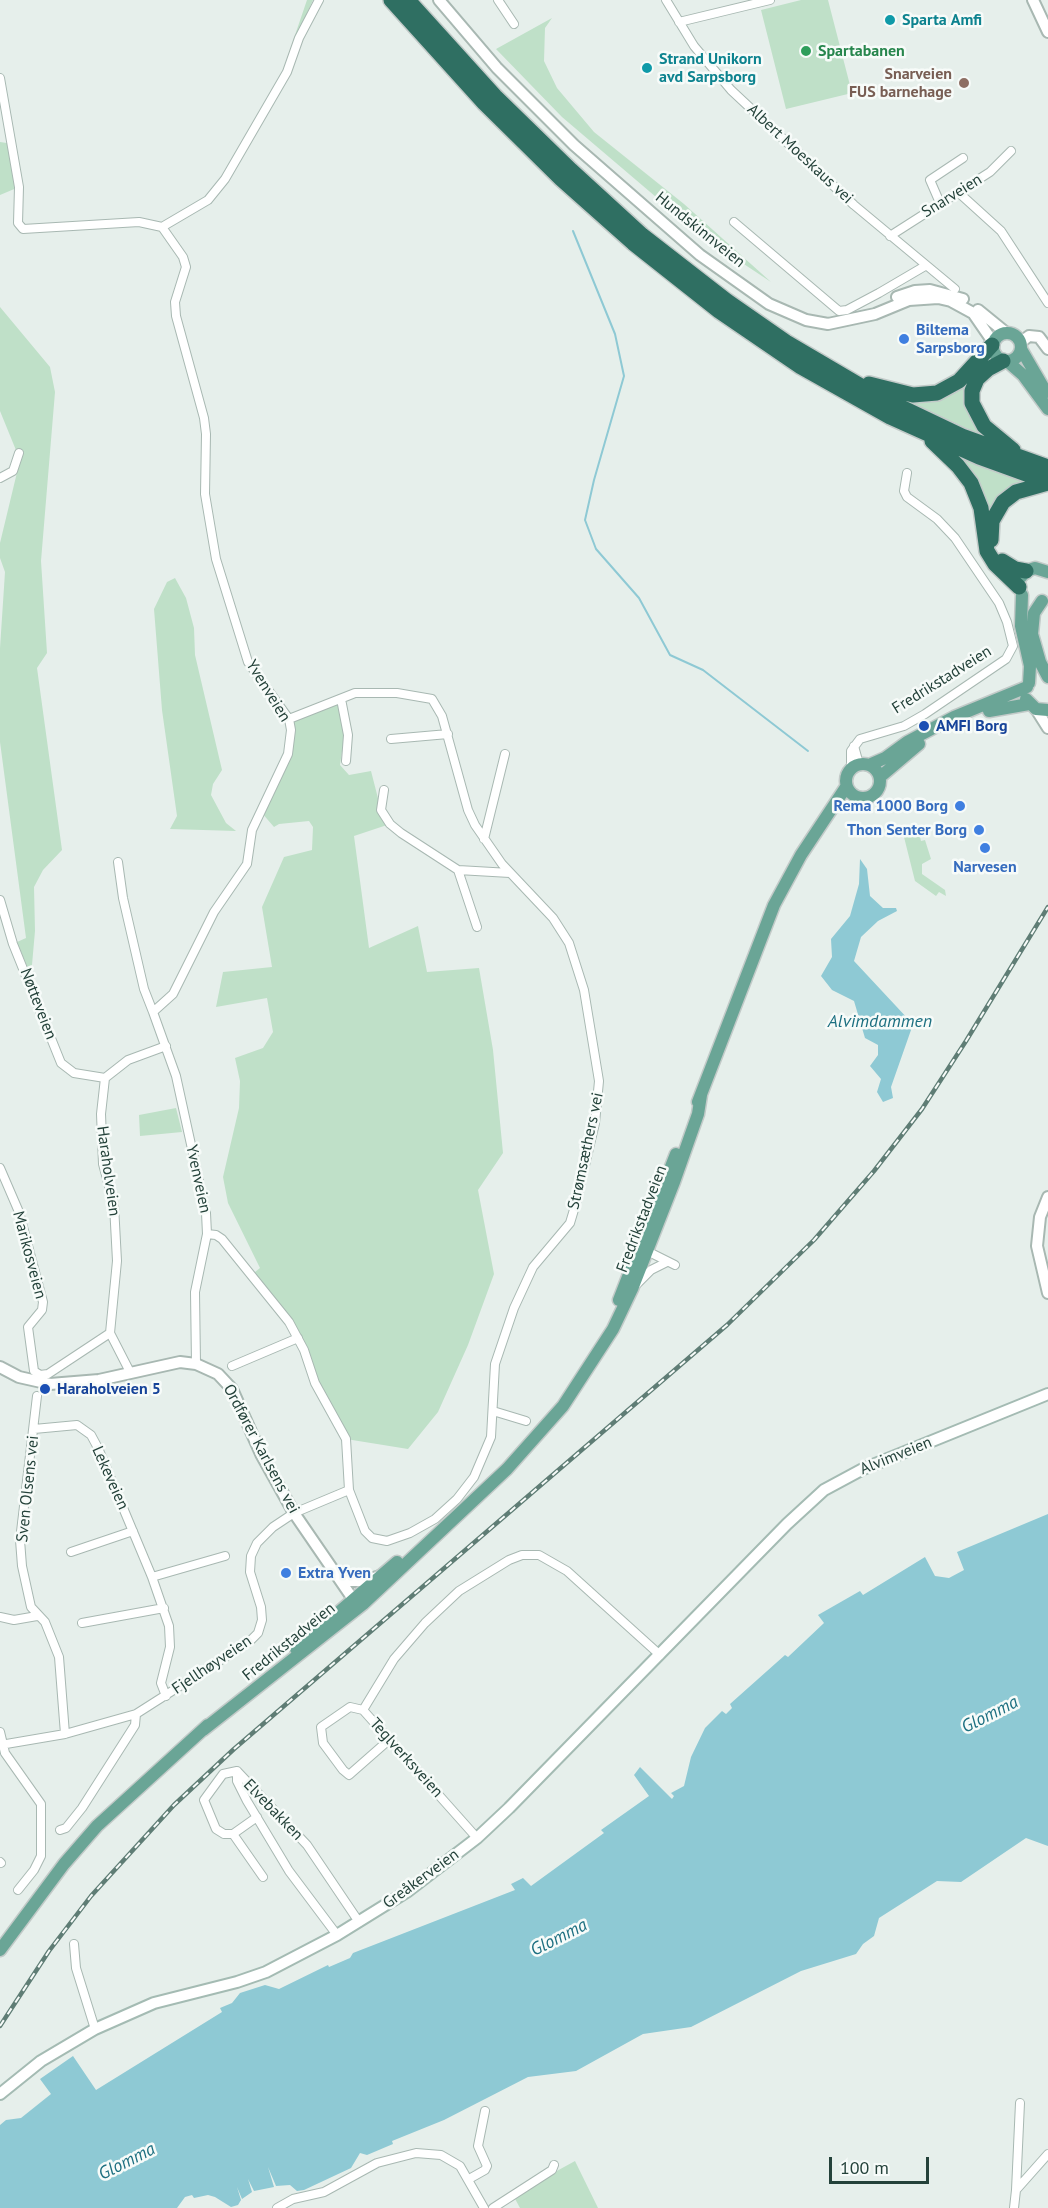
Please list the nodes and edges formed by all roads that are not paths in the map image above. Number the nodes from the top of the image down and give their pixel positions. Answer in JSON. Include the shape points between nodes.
{"nodes":[{"id":1,"x":319,"y":0,"type":"edge"},
{"id":2,"x":391,"y":0,"type":"edge"},
{"id":3,"x":408,"y":0,"type":"edge"},
{"id":4,"x":439,"y":0,"type":"edge"},
{"id":5,"x":498,"y":0,"type":"edge"},
{"id":6,"x":666,"y":0,"type":"edge"},
{"id":7,"x":1033,"y":0,"type":"edge"},
{"id":8,"x":765,"y":1,"type":"edge"},
{"id":9,"x":679,"y":22,"type":"junction"},
{"id":10,"x":514,"y":24,"type":"dead end"},
{"id":11,"x":1048,"y":32,"type":"edge"},
{"id":12,"x":0,"y":78,"type":"edge"},
{"id":13,"x":1011,"y":151,"type":"dead end"},
{"id":14,"x":963,"y":158,"type":"dead end"},
{"id":15,"x":958,"y":192,"type":"junction"},
{"id":16,"x":940,"y":203,"type":"junction"},
{"id":17,"x":734,"y":222,"type":"dead end"},
{"id":18,"x":162,"y":227,"type":"junction"},
{"id":19,"x":890,"y":236,"type":"junction"},
{"id":20,"x":925,"y":266,"type":"junction"},
{"id":21,"x":955,"y":289,"type":"dead end"},
{"id":22,"x":1048,"y":303,"type":"edge"},
{"id":23,"x":861,"y":317,"type":"junction"},
{"id":24,"x":1005,"y":332,"type":"junction"},
{"id":25,"x":993,"y":344,"type":"junction"},
{"id":26,"x":1021,"y":346,"type":"junction"},
{"id":27,"x":1048,"y":349,"type":"edge"},
{"id":28,"x":1005,"y":361,"type":"junction"},
{"id":29,"x":841,"y":376,"type":"junction"},
{"id":30,"x":1048,"y":396,"type":"edge"},
{"id":31,"x":1048,"y":409,"type":"edge"},
{"id":32,"x":923,"y":433,"type":"junction"},
{"id":33,"x":19,"y":453,"type":"dead end"},
{"id":34,"x":1025,"y":459,"type":"junction"},
{"id":35,"x":1048,"y":467,"type":"edge"},
{"id":36,"x":907,"y":473,"type":"dead end"},
{"id":37,"x":0,"y":478,"type":"edge"},
{"id":38,"x":1048,"y":483,"type":"edge"},
{"id":39,"x":1047,"y":558,"type":"edge"},
{"id":40,"x":1031,"y":569,"type":"junction"},
{"id":41,"x":1048,"y":572,"type":"edge"},
{"id":42,"x":1021,"y":591,"type":"junction"},
{"id":43,"x":1045,"y":599,"type":"edge"},
{"id":44,"x":1048,"y":678,"type":"edge"},
{"id":45,"x":1028,"y":685,"type":"junction"},
{"id":46,"x":341,"y":699,"type":"junction"},
{"id":47,"x":1038,"y":708,"type":"edge"},
{"id":48,"x":289,"y":719,"type":"junction"},
{"id":49,"x":1048,"y":728,"type":"edge"},
{"id":50,"x":448,"y":734,"type":"junction"},
{"id":51,"x":391,"y":739,"type":"dead end"},
{"id":52,"x":505,"y":754,"type":"dead end"},
{"id":53,"x":346,"y":760,"type":"dead end"},
{"id":54,"x":860,"y":766,"type":"junction"},
{"id":55,"x":880,"y":777,"type":"junction"},
{"id":56,"x":846,"y":787,"type":"junction"},
{"id":57,"x":384,"y":790,"type":"dead end"},
{"id":58,"x":857,"y":798,"type":"junction"},
{"id":59,"x":826,"y":819,"type":"junction"},
{"id":60,"x":484,"y":839,"type":"junction"},
{"id":61,"x":118,"y":862,"type":"dead end"},
{"id":62,"x":458,"y":870,"type":"junction"},
{"id":63,"x":510,"y":873,"type":"junction"},
{"id":64,"x":0,"y":900,"type":"edge"},
{"id":65,"x":477,"y":927,"type":"dead end"},
{"id":66,"x":153,"y":1012,"type":"junction"},
{"id":67,"x":166,"y":1046,"type":"junction"},
{"id":68,"x":105,"y":1078,"type":"junction"},
{"id":69,"x":0,"y":1168,"type":"edge"},
{"id":70,"x":1048,"y":1197,"type":"edge"},
{"id":71,"x":207,"y":1234,"type":"junction"},
{"id":72,"x":644,"y":1250,"type":"junction"},
{"id":73,"x":1047,"y":1280,"type":"edge"},
{"id":74,"x":632,"y":1289,"type":"junction"},
{"id":75,"x":1048,"y":1293,"type":"edge"},
{"id":76,"x":110,"y":1333,"type":"junction"},
{"id":77,"x":298,"y":1338,"type":"junction"},
{"id":78,"x":599,"y":1349,"type":"junction"},
{"id":79,"x":196,"y":1364,"type":"junction"},
{"id":80,"x":232,"y":1366,"type":"dead end"},
{"id":81,"x":0,"y":1367,"type":"edge"},
{"id":82,"x":130,"y":1372,"type":"junction"},
{"id":83,"x":1048,"y":1394,"type":"edge"},
{"id":84,"x":37,"y":1396,"type":"dead end"},
{"id":85,"x":493,"y":1411,"type":"junction"},
{"id":86,"x":526,"y":1421,"type":"dead end"},
{"id":87,"x":34,"y":1429,"type":"junction"},
{"id":88,"x":349,"y":1490,"type":"junction"},
{"id":89,"x":472,"y":1501,"type":"junction"},
{"id":90,"x":294,"y":1512,"type":"junction"},
{"id":91,"x":134,"y":1531,"type":"junction"},
{"id":92,"x":763,"y":1548,"type":"joint"},
{"id":93,"x":71,"y":1552,"type":"dead end"},
{"id":94,"x":225,"y":1556,"type":"dead end"},
{"id":95,"x":330,"y":1563,"type":"junction"},
{"id":96,"x":380,"y":1576,"type":"junction"},
{"id":97,"x":152,"y":1577,"type":"junction"},
{"id":98,"x":348,"y":1581,"type":"junction"},
{"id":99,"x":358,"y":1599,"type":"junction"},
{"id":100,"x":164,"y":1608,"type":"junction"},
{"id":101,"x":37,"y":1616,"type":"junction"},
{"id":102,"x":0,"y":1617,"type":"edge"},
{"id":103,"x":82,"y":1623,"type":"dead end"},
{"id":104,"x":660,"y":1655,"type":"junction"},
{"id":105,"x":166,"y":1696,"type":"junction"},
{"id":106,"x":363,"y":1710,"type":"junction"},
{"id":107,"x":136,"y":1714,"type":"junction"},
{"id":108,"x":0,"y":1732,"type":"edge"},
{"id":109,"x":64,"y":1734,"type":"junction"},
{"id":110,"x":390,"y":1739,"type":"junction"},
{"id":111,"x":1,"y":1744,"type":"edge"},
{"id":112,"x":237,"y":1771,"type":"junction"},
{"id":113,"x":257,"y":1817,"type":"junction"},
{"id":114,"x":60,"y":1830,"type":"dead end"},
{"id":115,"x":233,"y":1834,"type":"junction"},
{"id":116,"x":477,"y":1838,"type":"junction"},
{"id":117,"x":263,"y":1877,"type":"dead end"},
{"id":118,"x":18,"y":1890,"type":"dead end"},
{"id":119,"x":359,"y":1922,"type":"junction"},
{"id":120,"x":337,"y":1935,"type":"junction"},
{"id":121,"x":74,"y":1944,"type":"dead end"},
{"id":122,"x":0,"y":1950,"type":"edge"},
{"id":123,"x":95,"y":2029,"type":"junction"},
{"id":124,"x":0,"y":2094,"type":"edge"},
{"id":125,"x":1020,"y":2103,"type":"dead end"},
{"id":126,"x":485,"y":2111,"type":"dead end"},
{"id":127,"x":1048,"y":2154,"type":"edge"},
{"id":128,"x":554,"y":2165,"type":"dead end"},
{"id":129,"x":469,"y":2179,"type":"junction"},
{"id":130,"x":1016,"y":2190,"type":"junction"},
{"id":131,"x":279,"y":2207,"type":"edge"},
{"id":132,"x":484,"y":2208,"type":"edge"},
{"id":133,"x":493,"y":2208,"type":"edge"},
{"id":134,"x":1014,"y":2208,"type":"edge"}],
"edges":[{"from":1,"to":18,"type":"street","via":[[287,72],[225,179],[208,200]]},
{"from":2,"to":32,"type":"highway","via":[[536,155],[662,267],[801,367]]},
{"from":3,"to":29,"type":"highway","via":[[520,121],[642,235],[746,315]]},
{"from":4,"to":23,"type":"street","name":"Hundskinnveien","via":[[497,68],[574,145],[700,255],[770,304],[797,317],[828,324]]},
{"from":5,"to":10,"type":"street"},
{"from":6,"to":9,"type":"street","name":"Albert Moeskaus vei"},
{"from":7,"to":11,"type":"street"},
{"from":8,"to":9,"type":"street"},
{"from":9,"to":19,"type":"street","name":"Albert Moeskaus vei","via":[[731,90]]},
{"from":12,"to":18,"type":"street","via":[[19,187],[18,223],[23,229],[139,222]]},
{"from":13,"to":15,"type":"street","name":"Snarveien","via":[[990,172]]},
{"from":14,"to":16,"type":"street","via":[[930,180]]},
{"from":15,"to":16,"type":"street","name":"Snarveien"},
{"from":15,"to":22,"type":"street","via":[[1001,231]]},
{"from":16,"to":19,"type":"street","name":"Snarveien"},
{"from":17,"to":20,"type":"street","via":[[838,311],[879,294]]},
{"from":18,"to":48,"type":"street","name":"Yvenveien","via":[[186,267],[176,316],[207,434],[205,494],[216,559],[248,662]]},
{"from":19,"to":20,"type":"street","name":"Albert Moeskaus vei"},
{"from":20,"to":21,"type":"street","name":"Albert Moeskaus vei"},
{"from":23,"to":24,"type":"street","via":[[906,293],[937,290],[966,300]]},
{"from":23,"to":25,"type":"street","name":"Hundskinnveien","via":[[909,300],[938,298],[972,313]]},
{"from":24,"to":25,"type":"main road"},
{"from":24,"to":26,"type":"main road","via":[[1015,335]]},
{"from":25,"to":28,"type":"main road","via":[[995,355]]},
{"from":25,"to":29,"type":"highway","via":[[959,381],[929,395],[904,394]]},
{"from":26,"to":27,"type":"street","via":[[1029,336],[1039,337]]},
{"from":26,"to":28,"type":"main road","via":[[1016,358]]},
{"from":26,"to":30,"type":"main road"},
{"from":28,"to":31,"type":"main road","via":[[1023,375]]},
{"from":28,"to":34,"type":"highway","via":[[977,379],[972,403],[984,426]]},
{"from":29,"to":34,"type":"highway","via":[[917,416]]},
{"from":32,"to":38,"type":"highway"},
{"from":32,"to":42,"type":"highway","via":[[971,483],[981,508],[987,551]]},
{"from":33,"to":37,"type":"street","via":[[13,471]]},
{"from":34,"to":35,"type":"highway"},
{"from":36,"to":54,"type":"street","name":"Fredrikstadveien","via":[[907,497],[956,538],[999,603],[1013,646],[1006,659],[925,714],[890,731],[866,737],[854,747]]},
{"from":38,"to":40,"type":"highway","via":[[1008,497],[997,508],[992,521],[991,541],[999,557],[1008,566]]},
{"from":39,"to":40,"type":"main road"},
{"from":40,"to":41,"type":"main road"},
{"from":40,"to":42,"type":"main road","via":[[1020,578]]},
{"from":42,"to":43,"type":"main road","via":[[1031,602]]},
{"from":42,"to":45,"type":"main road","via":[[1021,626],[1030,666]]},
{"from":43,"to":44,"type":"main road","via":[[1034,613],[1032,634]]},
{"from":44,"to":45,"type":"main road","via":[[1038,678]]},
{"from":45,"to":47,"type":"main road","via":[[1026,696]]},
{"from":45,"to":54,"type":"main road","via":[[936,725],[885,758]]},
{"from":46,"to":48,"type":"street","name":"Strømsæthers vei"},
{"from":46,"to":50,"type":"street","name":"Strømsæthers vei","via":[[372,692],[424,696],[436,703]]},
{"from":46,"to":53,"type":"street","via":[[348,735]]},
{"from":47,"to":49,"type":"street"},
{"from":47,"to":55,"type":"main road","via":[[1001,707],[966,719],[912,748]]},
{"from":48,"to":66,"type":"street","name":"Yvenveien","via":[[288,754],[252,830],[247,864],[214,912],[173,994]]},
{"from":50,"to":51,"type":"street"},
{"from":50,"to":60,"type":"street","name":"Strømsæthers vei","via":[[468,810]]},
{"from":52,"to":60,"type":"street"},
{"from":54,"to":55,"type":"main road"},
{"from":54,"to":56,"type":"main road","via":[[846,777]]},
{"from":55,"to":58,"type":"main road","via":[[876,792]]},
{"from":56,"to":58,"type":"main road"},
{"from":56,"to":59,"type":"main road","name":"Fredrikstadveien"},
{"from":57,"to":62,"type":"street","via":[[381,810],[390,824]]},
{"from":58,"to":59,"type":"main road","name":"Fredrikstadveien"},
{"from":59,"to":72,"type":"main road","name":"Fredrikstadveien","via":[[774,905]]},
{"from":60,"to":63,"type":"street","name":"Strømsæthers vei"},
{"from":61,"to":66,"type":"street","via":[[144,989]]},
{"from":62,"to":63,"type":"street"},
{"from":62,"to":65,"type":"street"},
{"from":63,"to":85,"type":"street","name":"Strømsæthers vei","via":[[553,918],[575,956],[600,1091],[570,1223],[528,1275],[495,1364]]},
{"from":64,"to":68,"type":"street","name":"Nøtteveien","via":[[13,944],[61,1063],[74,1073]]},
{"from":66,"to":67,"type":"street","name":"Yvenveien"},
{"from":67,"to":68,"type":"street","via":[[128,1060]]},
{"from":67,"to":71,"type":"street","name":"Yvenveien","via":[[206,1213]]},
{"from":68,"to":76,"type":"street","name":"Haraholveien","via":[[100,1139],[114,1205],[117,1261]]},
{"from":69,"to":76,"type":"street","name":"Marikosveien","via":[[19,1212],[43,1302],[42,1310],[28,1327],[32,1367],[37,1374],[48,1374]]},
{"from":70,"to":73,"type":"street","via":[[1038,1236]]},
{"from":71,"to":77,"type":"street","name":"Yvenveien","via":[[222,1239]]},
{"from":71,"to":79,"type":"street","name":"Yvenveien","via":[[195,1292]]},
{"from":72,"to":74,"type":"main road","name":"Fredrikstadveien"},
{"from":72,"to":74,"type":"street","via":[[671,1263],[651,1270]]},
{"from":72,"to":78,"type":"main road","name":"Fredrikstadveien"},
{"from":73,"to":75,"type":"street"},
{"from":74,"to":78,"type":"main road","name":"Fredrikstadveien"},
{"from":76,"to":82,"type":"street"},
{"from":77,"to":80,"type":"street"},
{"from":77,"to":88,"type":"street","name":"Yvenveien","via":[[315,1383],[346,1439]]},
{"from":78,"to":89,"type":"main road","name":"Fredrikstadveien","via":[[541,1432]]},
{"from":79,"to":82,"type":"street","name":"Ordfører Karlsens vei","via":[[172,1362]]},
{"from":79,"to":90,"type":"street","name":"Ordfører Karlsens vei","via":[[218,1374],[232,1389],[261,1454]]},
{"from":81,"to":82,"type":"street","name":"Ordfører Karlsens vei","via":[[27,1380],[50,1383],[99,1380]]},
{"from":83,"to":92,"type":"street","name":"Alvimveien","via":[[839,1480],[807,1504]]},
{"from":84,"to":87,"type":"street","name":"Sven Olsens vei"},
{"from":85,"to":86,"type":"street"},
{"from":85,"to":88,"type":"street","name":"Strømsæthers vei","via":[[486,1453],[474,1477],[457,1499],[423,1527],[397,1538],[372,1538],[360,1521]]},
{"from":87,"to":91,"type":"street","name":"Lekeveien","via":[[76,1425],[91,1435]]},
{"from":87,"to":101,"type":"street","name":"Sven Olsens vei","via":[[20,1540],[26,1593]]},
{"from":88,"to":90,"type":"street"},
{"from":89,"to":96,"type":"main road","name":"Fredrikstadveien"},
{"from":89,"to":99,"type":"main road","name":"Fredrikstadveien"},
{"from":90,"to":95,"type":"street","name":"Ordfører Karlsens vei"},
{"from":90,"to":105,"type":"street","name":"Fjellhøyveien","via":[[261,1537],[251,1556],[251,1579],[262,1613],[258,1633]]},
{"from":91,"to":93,"type":"street"},
{"from":91,"to":97,"type":"street","name":"Lekeveien"},
{"from":92,"to":104,"type":"street","name":"Greåkerveien"},
{"from":94,"to":97,"type":"street"},
{"from":95,"to":98,"type":"street","name":"Ordfører Karlsens vei"},
{"from":95,"to":99,"type":"street","name":"Ordfører Karlsens vei"},
{"from":96,"to":98,"type":"street"},
{"from":96,"to":99,"type":"main road","name":"Fredrikstadveien"},
{"from":97,"to":100,"type":"street","name":"Lekeveien"},
{"from":98,"to":99,"type":"street","name":"Ordfører Karlsens vei"},
{"from":99,"to":122,"type":"main road","name":"Fredrikstadveien","via":[[97,1826]]},
{"from":100,"to":103,"type":"street"},
{"from":100,"to":105,"type":"street","name":"Lekeveien","via":[[171,1635],[161,1683]]},
{"from":101,"to":102,"type":"street","via":[[14,1620]]},
{"from":101,"to":109,"type":"street","name":"Sven Olsens vei","via":[[45,1622],[58,1657]]},
{"from":104,"to":106,"type":"street","name":"Teglverksveien","via":[[567,1571],[539,1554],[522,1555],[459,1592],[425,1623],[394,1659]]},
{"from":104,"to":116,"type":"street","name":"Greåkerveien"},
{"from":105,"to":107,"type":"street","name":"Fjellhøyveien"},
{"from":106,"to":110,"type":"street","name":"Teglverksveien"},
{"from":106,"to":110,"type":"street","via":[[345,1709],[321,1727],[323,1743],[343,1770],[349,1775]]},
{"from":107,"to":109,"type":"street","name":"Fjellhøyveien"},
{"from":107,"to":114,"type":"street","via":[[135,1725],[82,1808]]},
{"from":108,"to":111,"type":"street"},
{"from":109,"to":111,"type":"street","name":"Fjellhøyveien"},
{"from":110,"to":116,"type":"street","name":"Teglverksveien"},
{"from":111,"to":118,"type":"street","via":[[41,1804],[40,1856]]},
{"from":112,"to":113,"type":"street","via":[[237,1781]]},
{"from":112,"to":115,"type":"street","name":"Elvebakken","via":[[223,1774],[204,1800],[216,1829]]},
{"from":112,"to":119,"type":"street","name":"Elvebakken","via":[[307,1845]]},
{"from":113,"to":115,"type":"street","name":"Elvebakken"},
{"from":113,"to":120,"type":"street","via":[[289,1871]]},
{"from":115,"to":117,"type":"street"},
{"from":116,"to":119,"type":"street","name":"Greåkerveien","via":[[408,1891]]},
{"from":119,"to":120,"type":"street","name":"Greåkerveien"},
{"from":120,"to":123,"type":"street","name":"Greåkerveien","via":[[266,1972],[154,2003]]},
{"from":121,"to":123,"type":"street","via":[[76,1968]]},
{"from":123,"to":124,"type":"street","name":"Greåkerveien","via":[[41,2061]]},
{"from":125,"to":130,"type":"street"},
{"from":126,"to":129,"type":"street","via":[[478,2146],[487,2166]]},
{"from":127,"to":130,"type":"street"},
{"from":128,"to":133,"type":"street"},
{"from":129,"to":131,"type":"street","via":[[450,2159],[416,2152],[377,2163],[324,2192],[292,2199]]},
{"from":129,"to":132,"type":"street"},
{"from":130,"to":134,"type":"street"}]}
